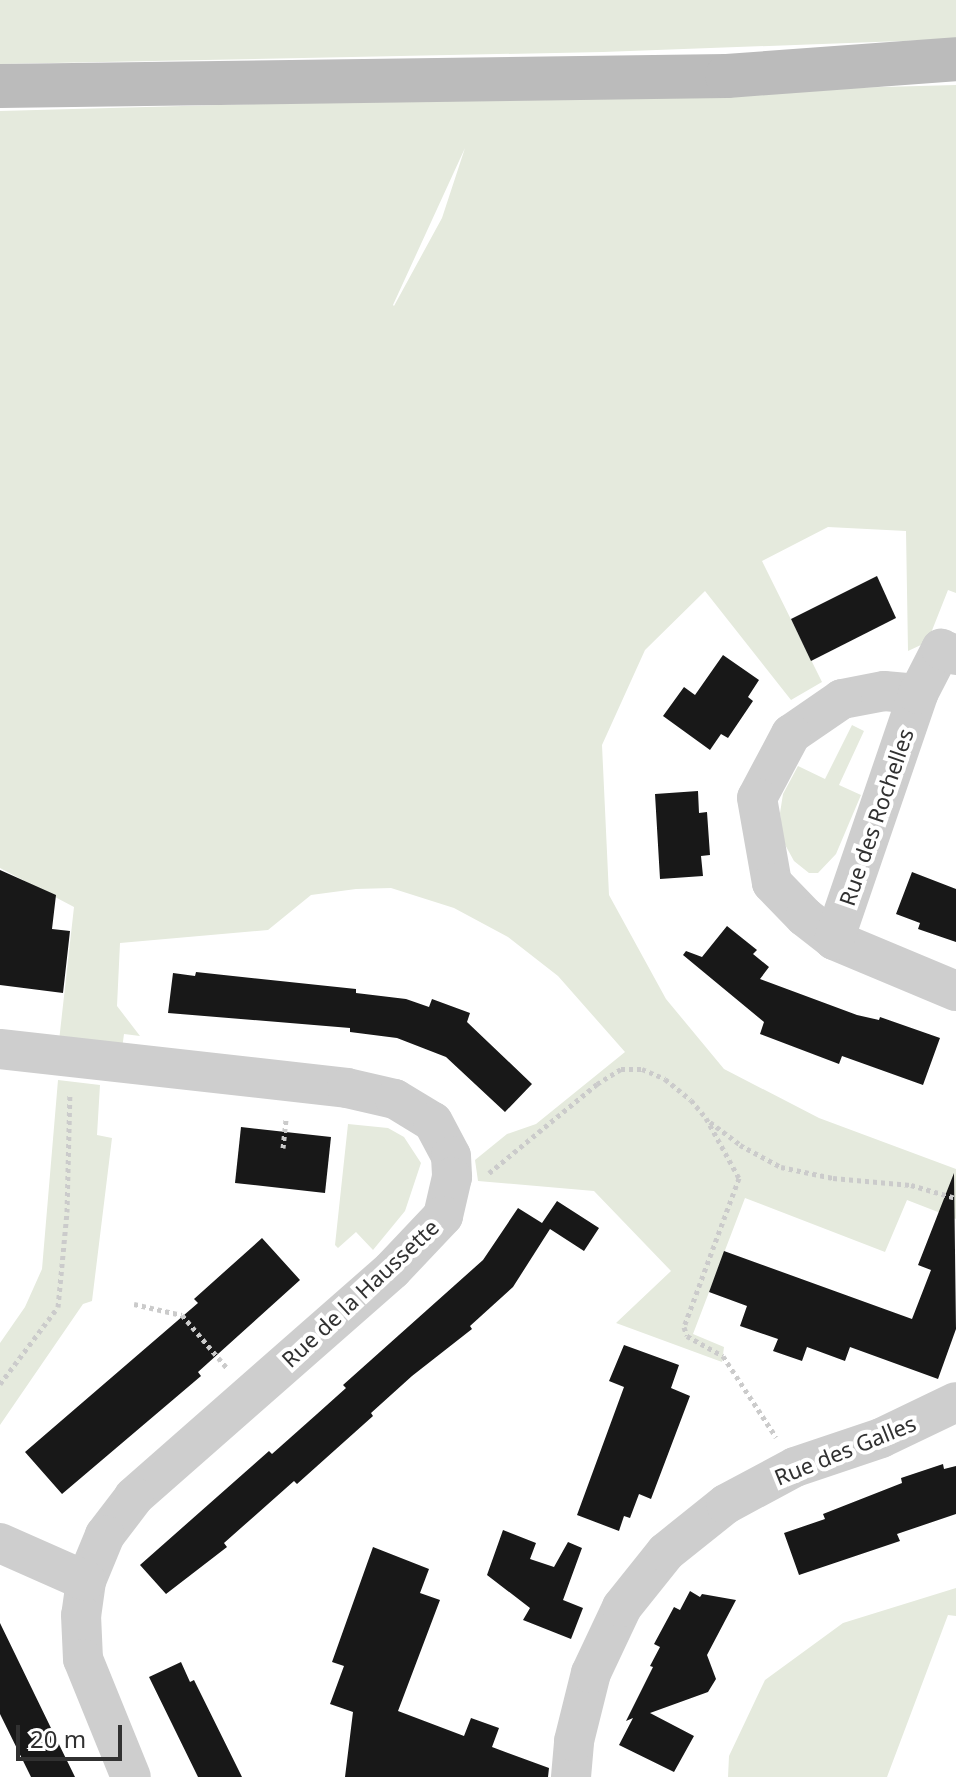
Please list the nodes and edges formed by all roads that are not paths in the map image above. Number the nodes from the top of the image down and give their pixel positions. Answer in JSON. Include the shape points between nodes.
{"nodes":[{"id":1,"x":956,"y":59,"type":"edge"},
{"id":2,"x":0,"y":86,"type":"edge"},
{"id":3,"x":956,"y":655,"type":"edge"},
{"id":4,"x":918,"y":694,"type":"junction"},
{"id":5,"x":834,"y":940,"type":"junction"},
{"id":6,"x":956,"y":991,"type":"edge"},
{"id":7,"x":0,"y":1049,"type":"edge"},
{"id":8,"x":956,"y":1402,"type":"edge"},
{"id":9,"x":0,"y":1543,"type":"edge"},
{"id":10,"x":86,"y":1581,"type":"junction"},
{"id":11,"x":131,"y":1777,"type":"edge"},
{"id":12,"x":571,"y":1777,"type":"edge"}],
"edges":[{"from":1,"to":2,"type":"main road","via":[[727,76]]},
{"from":3,"to":4,"type":"street","name":"Rue des Rochelles","via":[[941,649]]},
{"from":4,"to":5,"type":"street","name":"Rue des Rochelles"},
{"from":4,"to":5,"type":"street","name":"Rue des Rochelles","via":[[884,691],[842,699],[791,734],[757,798],[772,883]]},
{"from":5,"to":6,"type":"street","name":"Rue des Rochelles"},
{"from":7,"to":10,"type":"street","name":"Rue de la Haussette","via":[[347,1088],[395,1099],[433,1122],[451,1156],[443,1216],[392,1270],[134,1497],[105,1535]]},
{"from":8,"to":12,"type":"street","name":"Rue des Galles","via":[[881,1438],[795,1467],[726,1504],[666,1552],[622,1607],[591,1673]]},
{"from":9,"to":10,"type":"street"},
{"from":10,"to":11,"type":"street","name":"Rue de la Haussette","via":[[83,1659]]}]}
